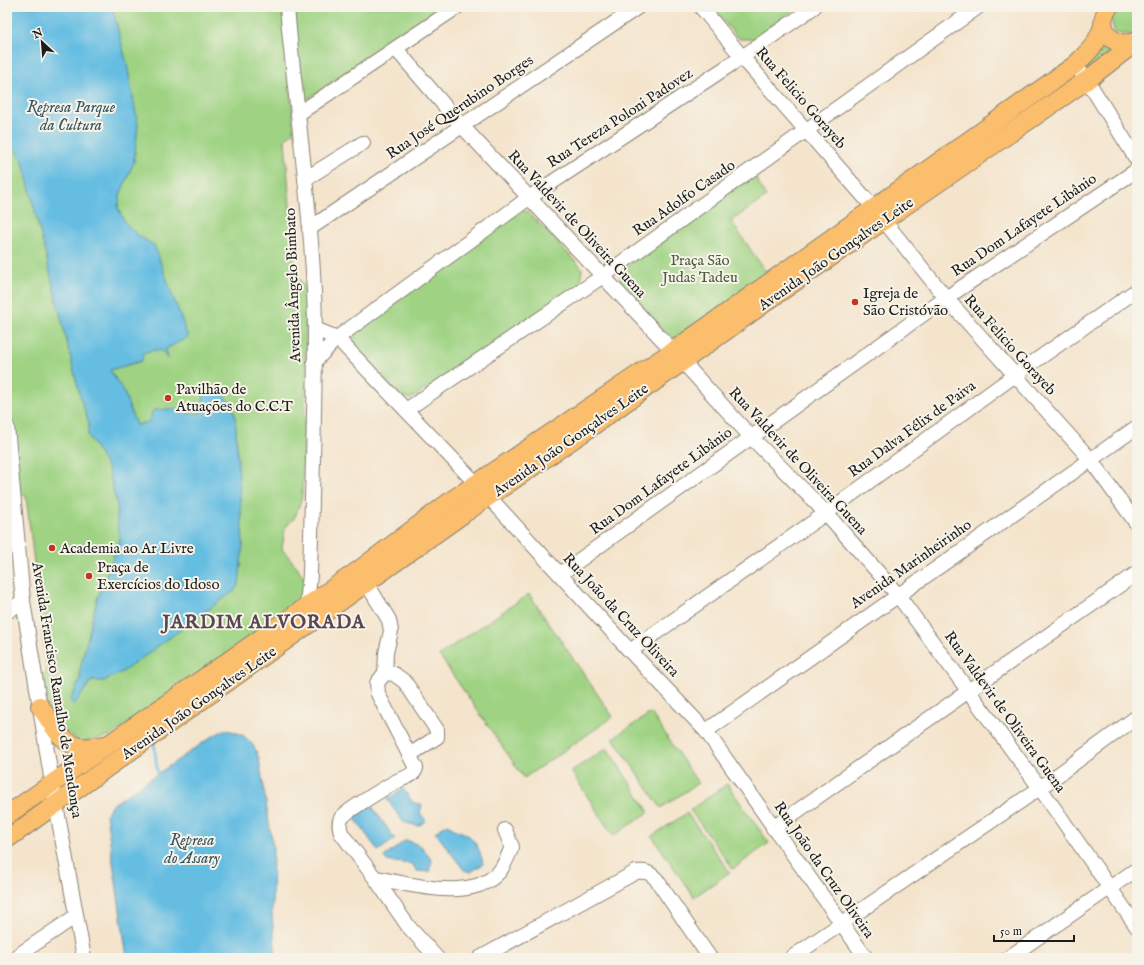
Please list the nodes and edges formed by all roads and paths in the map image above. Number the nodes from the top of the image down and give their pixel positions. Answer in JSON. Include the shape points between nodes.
{"nodes":[{"id":1,"x":287,"y":7,"type":"edge"},
{"id":2,"x":457,"y":7,"type":"edge"},
{"id":3,"x":701,"y":7,"type":"edge"},
{"id":4,"x":814,"y":7,"type":"edge"},
{"id":5,"x":978,"y":7,"type":"edge"},
{"id":6,"x":632,"y":9,"type":"edge"},
{"id":7,"x":1102,"y":15,"type":"edge"},
{"id":8,"x":1136,"y":42,"type":"edge"},
{"id":9,"x":396,"y":49,"type":"junction"},
{"id":10,"x":742,"y":57,"type":"junction"},
{"id":11,"x":1075,"y":65,"type":"junction"},
{"id":12,"x":1087,"y":80,"type":"junction"},
{"id":13,"x":298,"y":114,"type":"junction"},
{"id":14,"x":462,"y":126,"type":"junction"},
{"id":15,"x":807,"y":131,"type":"junction"},
{"id":16,"x":364,"y":143,"type":"dead end"},
{"id":17,"x":973,"y":148,"type":"junction"},
{"id":18,"x":1137,"y":160,"type":"edge"},
{"id":19,"x":1137,"y":170,"type":"edge"},
{"id":20,"x":305,"y":179,"type":"junction"},
{"id":21,"x":530,"y":197,"type":"junction"},
{"id":22,"x":879,"y":214,"type":"junction"},
{"id":23,"x":310,"y":229,"type":"junction"},
{"id":24,"x":603,"y":276,"type":"junction"},
{"id":25,"x":1137,"y":290,"type":"edge"},
{"id":26,"x":946,"y":298,"type":"junction"},
{"id":27,"x":315,"y":329,"type":"junction"},
{"id":28,"x":337,"y":338,"type":"junction"},
{"id":29,"x":678,"y":356,"type":"junction"},
{"id":30,"x":314,"y":362,"type":"junction"},
{"id":31,"x":1015,"y":375,"type":"junction"},
{"id":32,"x":406,"y":410,"type":"junction"},
{"id":33,"x":7,"y":426,"type":"edge"},
{"id":34,"x":576,"y":427,"type":"junction"},
{"id":35,"x":1137,"y":427,"type":"edge"},
{"id":36,"x":751,"y":437,"type":"junction"},
{"id":37,"x":1090,"y":459,"type":"junction"},
{"id":38,"x":476,"y":484,"type":"junction"},
{"id":39,"x":489,"y":497,"type":"junction"},
{"id":40,"x":452,"y":500,"type":"junction"},
{"id":41,"x":826,"y":513,"type":"junction"},
{"id":42,"x":463,"y":514,"type":"junction"},
{"id":43,"x":1137,"y":524,"type":"edge"},
{"id":44,"x":1137,"y":573,"type":"edge"},
{"id":45,"x":310,"y":574,"type":"junction"},
{"id":46,"x":560,"y":574,"type":"junction"},
{"id":47,"x":363,"y":577,"type":"junction"},
{"id":48,"x":331,"y":589,"type":"junction"},
{"id":49,"x":897,"y":594,"type":"junction"},
{"id":50,"x":23,"y":601,"type":"junction"},
{"id":51,"x":307,"y":606,"type":"junction"},
{"id":52,"x":7,"y":612,"type":"edge"},
{"id":53,"x":630,"y":651,"type":"junction"},
{"id":54,"x":385,"y":673,"type":"junction"},
{"id":55,"x":968,"y":692,"type":"junction"},
{"id":56,"x":40,"y":706,"type":"junction"},
{"id":57,"x":1137,"y":717,"type":"edge"},
{"id":58,"x":706,"y":731,"type":"junction"},
{"id":59,"x":109,"y":744,"type":"junction"},
{"id":60,"x":411,"y":754,"type":"junction"},
{"id":61,"x":52,"y":783,"type":"junction"},
{"id":62,"x":1040,"y":788,"type":"junction"},
{"id":63,"x":56,"y":805,"type":"junction"},
{"id":64,"x":7,"y":815,"type":"edge"},
{"id":65,"x":773,"y":828,"type":"junction"},
{"id":66,"x":505,"y":830,"type":"dead end"},
{"id":67,"x":7,"y":839,"type":"edge"},
{"id":68,"x":1137,"y":868,"type":"edge"},
{"id":69,"x":375,"y":878,"type":"junction"},
{"id":70,"x":1109,"y":888,"type":"junction"},
{"id":71,"x":76,"y":916,"type":"junction"},
{"id":72,"x":841,"y":923,"type":"junction"},
{"id":73,"x":1137,"y":927,"type":"edge"},
{"id":74,"x":14,"y":958,"type":"edge"},
{"id":75,"x":84,"y":958,"type":"edge"},
{"id":76,"x":437,"y":958,"type":"edge"},
{"id":77,"x":480,"y":958,"type":"edge"},
{"id":78,"x":710,"y":958,"type":"edge"},
{"id":79,"x":791,"y":958,"type":"edge"},
{"id":80,"x":866,"y":958,"type":"edge"},
{"id":81,"x":1008,"y":958,"type":"edge"}],
"edges":[{"from":1,"to":13,"type":"street","name":"Avenida Ângelo Bimbato"},
{"from":2,"to":9,"type":"street"},
{"from":3,"to":10,"type":"street","name":"Rua Felicio Gorayeb"},
{"from":4,"to":10,"type":"street","name":"Rua Tereza Poloni Padovez"},
{"from":5,"to":15,"type":"street","name":"Rua Adolfo Casado"},
{"from":6,"to":14,"type":"street","name":"Rua José Querubino Borges"},
{"from":7,"to":8,"type":"main road","via":[[1110,38],[1116,42]]},
{"from":7,"to":11,"type":"main road","name":"Avenida João Gonçalves Leite","via":[[1099,40]]},
{"from":8,"to":12,"type":"main road","name":"Avenida João Gonçalves Leite"},
{"from":9,"to":13,"type":"street"},
{"from":9,"to":14,"type":"street","name":"Rua Valdevir de Oliveira Guena"},
{"from":10,"to":15,"type":"street","name":"Rua Felicio Gorayeb"},
{"from":10,"to":21,"type":"street","name":"Rua Tereza Poloni Padovez"},
{"from":11,"to":12,"type":"street"},
{"from":11,"to":17,"type":"main road","name":"Avenida João Gonçalves Leite"},
{"from":12,"to":17,"type":"main road","name":"Avenida João Gonçalves Leite"},
{"from":12,"to":18,"type":"street"},
{"from":13,"to":20,"type":"street","name":"Avenida Ângelo Bimbato"},
{"from":14,"to":21,"type":"street","name":"Rua Valdevir de Oliveira Guena"},
{"from":14,"to":23,"type":"street","name":"Rua José Querubino Borges"},
{"from":15,"to":22,"type":"street","name":"Rua Felicio Gorayeb"},
{"from":15,"to":24,"type":"street","name":"Rua Adolfo Casado"},
{"from":16,"to":20,"type":"street"},
{"from":17,"to":22,"type":"main road","name":"Avenida João Gonçalves Leite"},
{"from":19,"to":26,"type":"street","name":"Rua Dom Lafayete Libânio"},
{"from":20,"to":23,"type":"street","name":"Avenida Ângelo Bimbato"},
{"from":21,"to":24,"type":"street","name":"Rua Valdevir de Oliveira Guena"},
{"from":21,"to":28,"type":"street","name":"Rua Tereza Poloni Padovez"},
{"from":22,"to":26,"type":"street","name":"Rua Felicio Gorayeb"},
{"from":22,"to":29,"type":"main road","name":"Avenida João Gonçalves Leite"},
{"from":23,"to":27,"type":"street","name":"Avenida Ângelo Bimbato"},
{"from":24,"to":29,"type":"street","name":"Rua Valdevir de Oliveira Guena"},
{"from":24,"to":32,"type":"street","name":"Rua Adolfo Casado"},
{"from":25,"to":31,"type":"street","name":"Rua Dalva Félix de Paiva"},
{"from":26,"to":31,"type":"street","name":"Rua Felicio Gorayeb"},
{"from":26,"to":36,"type":"street","name":"Rua Dom Lafayete Libânio"},
{"from":27,"to":28,"type":"street","name":"Rua João da Cruz Oliveira"},
{"from":27,"to":30,"type":"street","name":"Avenida Ângelo Bimbato"},
{"from":28,"to":30,"type":"street","name":"Rua Tereza Poloni Padovez"},
{"from":28,"to":32,"type":"street","name":"Rua João da Cruz Oliveira"},
{"from":29,"to":34,"type":"main road","name":"Avenida João Gonçalves Leite"},
{"from":29,"to":36,"type":"street","name":"Rua Valdevir de Oliveira Guena"},
{"from":30,"to":45,"type":"street","name":"Avenida Ângelo Bimbato"},
{"from":31,"to":37,"type":"street","name":"Rua Felicio Gorayeb"},
{"from":31,"to":41,"type":"street","name":"Rua Dalva Félix de Paiva"},
{"from":32,"to":38,"type":"street","name":"Rua João da Cruz Oliveira"},
{"from":33,"to":50,"type":"street","name":"Avenida Francisco Ramalho de Mendonça"},
{"from":34,"to":38,"type":"main road","name":"Avenida João Gonçalves Leite"},
{"from":34,"to":39,"type":"main road","name":"Avenida João Gonçalves Leite"},
{"from":35,"to":37,"type":"street","name":"Avenida Marinheirinho"},
{"from":36,"to":41,"type":"street","name":"Rua Valdevir de Oliveira Guena"},
{"from":36,"to":46,"type":"street","name":"Rua Dom Lafayete Libânio"},
{"from":37,"to":43,"type":"street","name":"Rua Felicio Gorayeb"},
{"from":37,"to":49,"type":"street","name":"Avenida Marinheirinho"},
{"from":38,"to":39,"type":"street","name":"Rua João da Cruz Oliveira"},
{"from":38,"to":40,"type":"main road","name":"Avenida João Gonçalves Leite"},
{"from":39,"to":42,"type":"main road","name":"Avenida João Gonçalves Leite"},
{"from":39,"to":46,"type":"street","name":"Rua João da Cruz Oliveira"},
{"from":40,"to":42,"type":"main road"},
{"from":40,"to":47,"type":"main road","name":"Avenida João Gonçalves Leite"},
{"from":41,"to":49,"type":"street","name":"Rua Valdevir de Oliveira Guena"},
{"from":41,"to":53,"type":"street","name":"Rua Dalva Félix de Paiva"},
{"from":42,"to":47,"type":"main road","name":"Avenida João Gonçalves Leite"},
{"from":44,"to":55,"type":"street"},
{"from":45,"to":48,"type":"street"},
{"from":45,"to":51,"type":"street","name":"Avenida Ângelo Bimbato"},
{"from":46,"to":53,"type":"street","name":"Rua João da Cruz Oliveira"},
{"from":47,"to":48,"type":"main road","name":"Avenida João Gonçalves Leite"},
{"from":47,"to":54,"type":"street","via":[[389,620],[391,631]]},
{"from":47,"to":63,"type":"main road","name":"Avenida João Gonçalves Leite"},
{"from":48,"to":51,"type":"main road","name":"Avenida João Gonçalves Leite"},
{"from":49,"to":55,"type":"street","name":"Rua Valdevir de Oliveira Guena"},
{"from":49,"to":58,"type":"street","name":"Avenida Marinheirinho"},
{"from":50,"to":52,"type":"street"},
{"from":50,"to":56,"type":"street","name":"Avenida Francisco Ramalho de Mendonça"},
{"from":51,"to":59,"type":"main road","name":"Avenida João Gonçalves Leite"},
{"from":53,"to":58,"type":"street","name":"Rua João da Cruz Oliveira"},
{"from":54,"to":60,"type":"street","via":[[377,683],[378,694]]},
{"from":54,"to":60,"type":"street","via":[[394,674],[405,682],[437,730],[437,737]]},
{"from":55,"to":62,"type":"street","name":"Rua Valdevir de Oliveira Guena"},
{"from":55,"to":65,"type":"street"},
{"from":56,"to":59,"type":"main road","via":[[60,735],[74,747],[90,749]]},
{"from":56,"to":61,"type":"street","name":"Avenida Francisco Ramalho de Mendonça"},
{"from":57,"to":62,"type":"street"},
{"from":58,"to":65,"type":"street","name":"Rua João da Cruz Oliveira"},
{"from":59,"to":61,"type":"main road","name":"Avenida João Gonçalves Leite"},
{"from":60,"to":69,"type":"street","via":[[416,771],[348,812],[339,824],[341,833]]},
{"from":61,"to":63,"type":"street","name":"Avenida Francisco Ramalho de Mendonça"},
{"from":61,"to":64,"type":"main road","name":"Avenida João Gonçalves Leite"},
{"from":62,"to":70,"type":"street","name":"Rua Valdevir de Oliveira Guena"},
{"from":62,"to":72,"type":"street"},
{"from":63,"to":67,"type":"main road","name":"Avenida João Gonçalves Leite"},
{"from":63,"to":71,"type":"street","name":"Avenida Francisco Ramalho de Mendonça"},
{"from":65,"to":72,"type":"street","name":"Rua João da Cruz Oliveira"},
{"from":66,"to":69,"type":"street","via":[[512,847],[498,874],[470,888],[447,889]]},
{"from":68,"to":70,"type":"street"},
{"from":69,"to":76,"type":"street","via":[[408,926]]},
{"from":70,"to":73,"type":"street","name":"Rua Valdevir de Oliveira Guena"},
{"from":70,"to":81,"type":"street"},
{"from":71,"to":74,"type":"street"},
{"from":71,"to":75,"type":"street","name":"Avenida Francisco Ramalho de Mendonça"},
{"from":72,"to":79,"type":"street"},
{"from":72,"to":80,"type":"street","name":"Rua João da Cruz Oliveira"},
{"from":77,"to":78,"type":"street","via":[[636,872],[644,871],[656,879]]}]}
